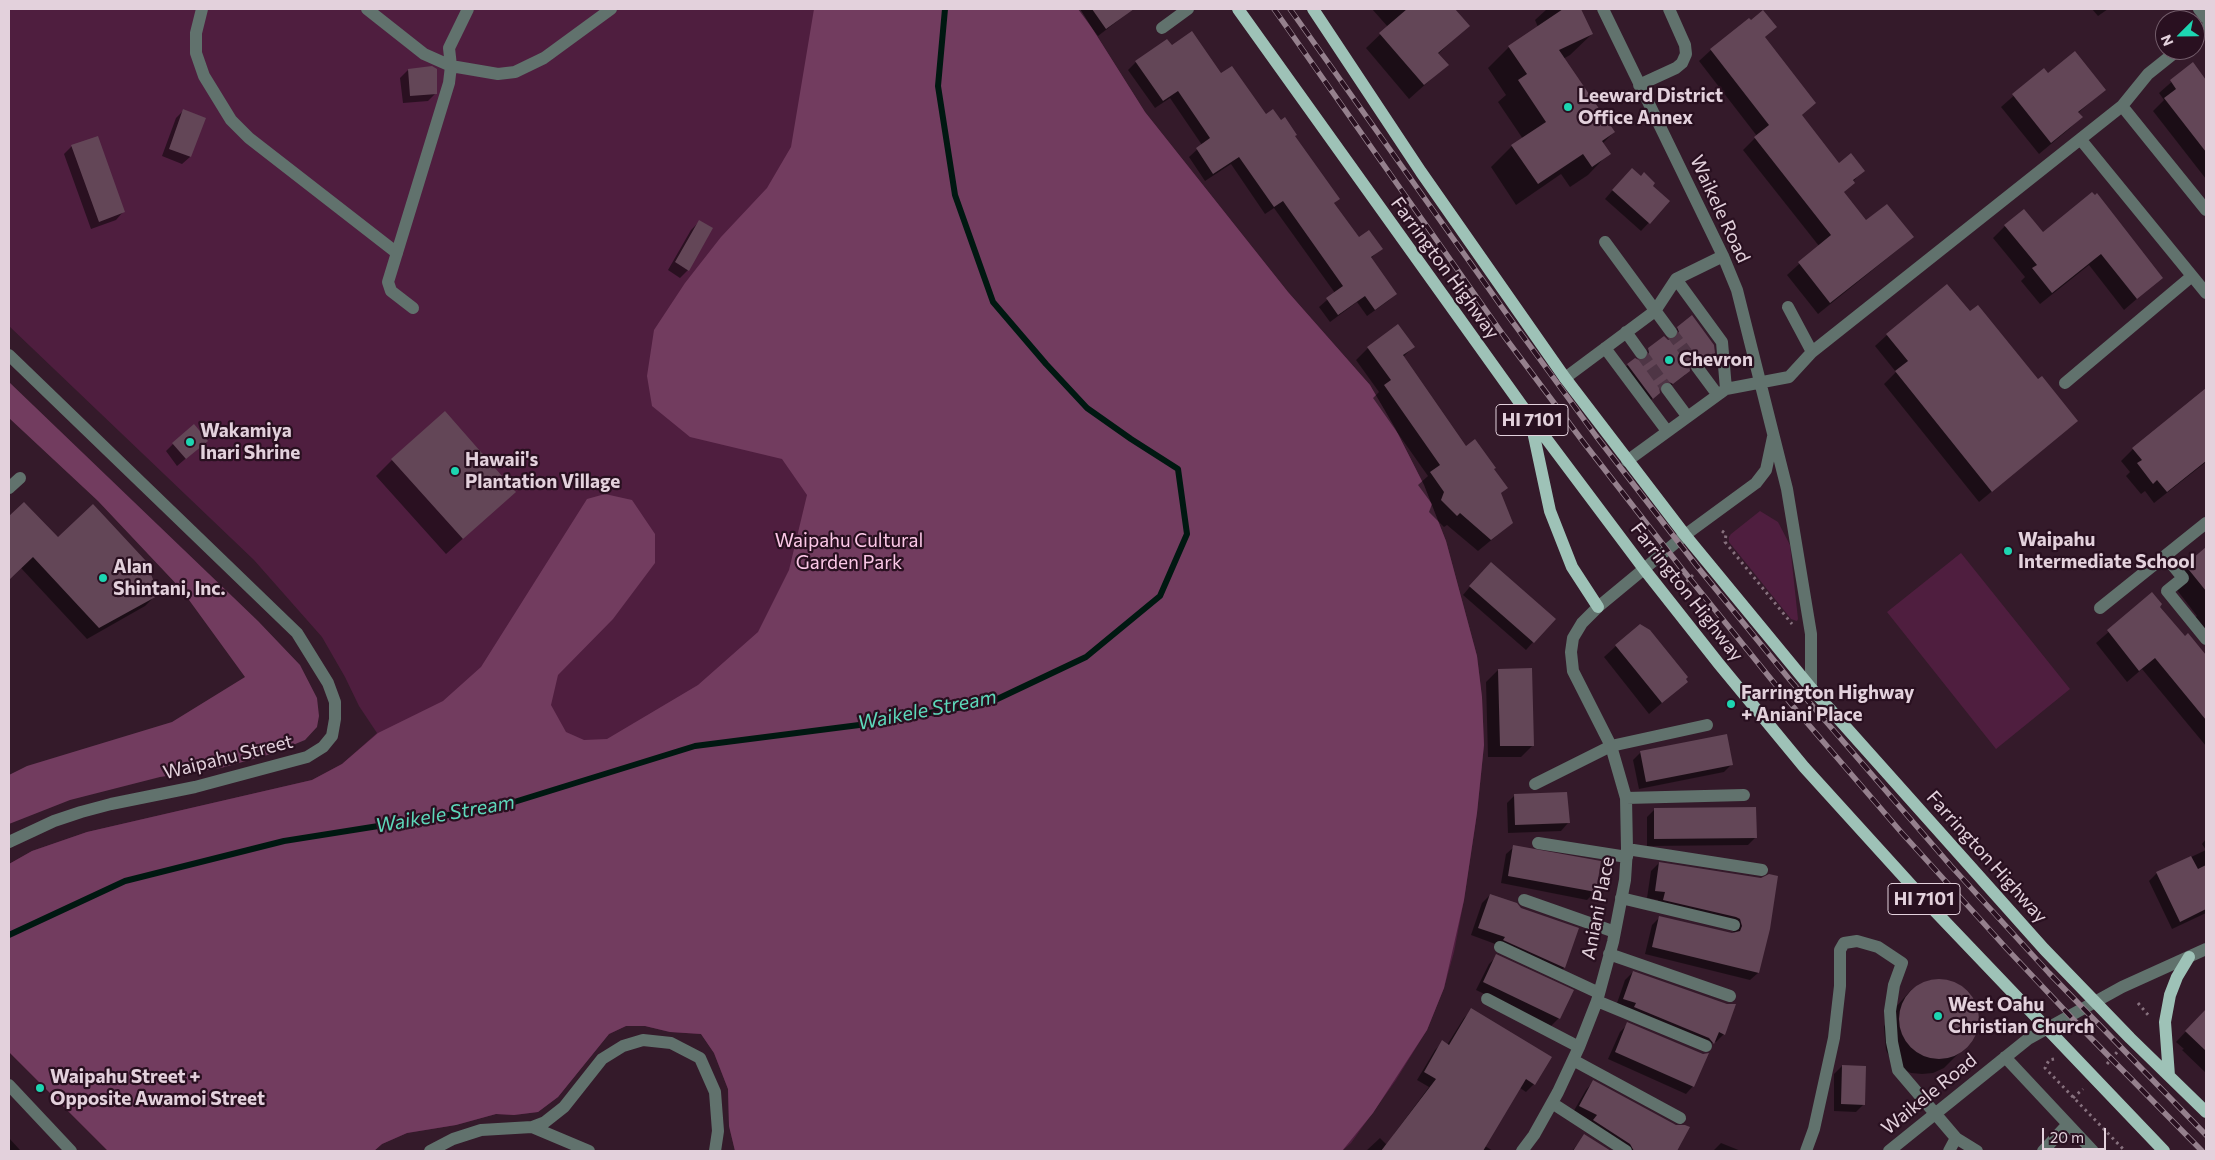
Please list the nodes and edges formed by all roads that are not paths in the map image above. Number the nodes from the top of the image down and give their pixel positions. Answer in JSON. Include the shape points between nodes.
{"nodes":[{"id":1,"x":202,"y":9,"type":"edge"},
{"id":2,"x":367,"y":9,"type":"edge"},
{"id":3,"x":468,"y":9,"type":"edge"},
{"id":4,"x":611,"y":9,"type":"edge"},
{"id":5,"x":1188,"y":9,"type":"edge"},
{"id":6,"x":1238,"y":9,"type":"edge"},
{"id":7,"x":1312,"y":9,"type":"edge"},
{"id":8,"x":1603,"y":9,"type":"edge"},
{"id":9,"x":1669,"y":9,"type":"edge"},
{"id":10,"x":2199,"y":9,"type":"edge"},
{"id":11,"x":2206,"y":18,"type":"edge"},
{"id":12,"x":1162,"y":28,"type":"dead end"},
{"id":13,"x":2166,"y":60,"type":"edge"},
{"id":14,"x":451,"y":66,"type":"junction"},
{"id":15,"x":1640,"y":84,"type":"junction"},
{"id":16,"x":2122,"y":106,"type":"junction"},
{"id":17,"x":2081,"y":140,"type":"junction"},
{"id":18,"x":2206,"y":210,"type":"edge"},
{"id":19,"x":1605,"y":242,"type":"dead end"},
{"id":20,"x":397,"y":253,"type":"junction"},
{"id":21,"x":1723,"y":256,"type":"junction"},
{"id":22,"x":2192,"y":276,"type":"junction"},
{"id":23,"x":1676,"y":279,"type":"junction"},
{"id":24,"x":2206,"y":293,"type":"edge"},
{"id":25,"x":1788,"y":307,"type":"dead end"},
{"id":26,"x":413,"y":308,"type":"dead end"},
{"id":27,"x":1655,"y":310,"type":"junction"},
{"id":28,"x":1626,"y":332,"type":"junction"},
{"id":29,"x":1671,"y":332,"type":"tunnel mouth"},
{"id":30,"x":1605,"y":348,"type":"junction"},
{"id":31,"x":1812,"y":352,"type":"junction"},
{"id":32,"x":1641,"y":353,"type":"tunnel mouth"},
{"id":33,"x":9,"y":355,"type":"edge"},
{"id":34,"x":1697,"y":367,"type":"tunnel mouth"},
{"id":35,"x":1565,"y":378,"type":"junction"},
{"id":36,"x":1762,"y":382,"type":"junction"},
{"id":37,"x":2065,"y":383,"type":"dead end"},
{"id":38,"x":1667,"y":389,"type":"tunnel mouth"},
{"id":39,"x":1721,"y":391,"type":"junction"},
{"id":40,"x":1687,"y":416,"type":"junction"},
{"id":41,"x":1530,"y":417,"type":"junction"},
{"id":42,"x":1667,"y":431,"type":"junction"},
{"id":43,"x":1773,"y":437,"type":"junction"},
{"id":44,"x":1627,"y":461,"type":"junction"},
{"id":45,"x":20,"y":478,"type":"dead end"},
{"id":46,"x":9,"y":488,"type":"edge"},
{"id":47,"x":2206,"y":523,"type":"edge"},
{"id":48,"x":1685,"y":535,"type":"junction"},
{"id":49,"x":2165,"y":556,"type":"junction"},
{"id":50,"x":1644,"y":568,"type":"junction"},
{"id":51,"x":1598,"y":607,"type":"junction"},
{"id":52,"x":2100,"y":608,"type":"dead end"},
{"id":53,"x":2206,"y":639,"type":"edge"},
{"id":54,"x":1811,"y":688,"type":"junction"},
{"id":55,"x":1707,"y":725,"type":"dead end"},
{"id":56,"x":1610,"y":746,"type":"junction"},
{"id":57,"x":1535,"y":784,"type":"dead end"},
{"id":58,"x":1744,"y":795,"type":"dead end"},
{"id":59,"x":1626,"y":798,"type":"junction"},
{"id":60,"x":9,"y":842,"type":"edge"},
{"id":61,"x":1538,"y":843,"type":"dead end"},
{"id":62,"x":1627,"y":853,"type":"junction"},
{"id":63,"x":1762,"y":870,"type":"dead end"},
{"id":64,"x":1621,"y":898,"type":"junction"},
{"id":65,"x":1524,"y":900,"type":"dead end"},
{"id":66,"x":1734,"y":925,"type":"dead end"},
{"id":67,"x":1615,"y":932,"type":"junction"},
{"id":68,"x":1500,"y":947,"type":"dead end"},
{"id":69,"x":2206,"y":949,"type":"edge"},
{"id":70,"x":1609,"y":954,"type":"junction"},
{"id":71,"x":2190,"y":957,"type":"junction"},
{"id":72,"x":1730,"y":996,"type":"dead end"},
{"id":73,"x":1598,"y":997,"type":"junction"},
{"id":74,"x":1487,"y":999,"type":"dead end"},
{"id":75,"x":2094,"y":1001,"type":"junction"},
{"id":76,"x":2046,"y":1028,"type":"junction"},
{"id":77,"x":1706,"y":1046,"type":"dead end"},
{"id":78,"x":1579,"y":1047,"type":"junction"},
{"id":79,"x":2005,"y":1057,"type":"junction"},
{"id":80,"x":1573,"y":1060,"type":"junction"},
{"id":81,"x":2169,"y":1076,"type":"junction"},
{"id":82,"x":9,"y":1085,"type":"edge"},
{"id":83,"x":1552,"y":1103,"type":"junction"},
{"id":84,"x":2206,"y":1112,"type":"edge"},
{"id":85,"x":1935,"y":1114,"type":"junction"},
{"id":86,"x":1680,"y":1118,"type":"dead end"},
{"id":87,"x":2067,"y":1125,"type":"junction"},
{"id":88,"x":532,"y":1127,"type":"junction"},
{"id":89,"x":1956,"y":1138,"type":"junction"},
{"id":90,"x":70,"y":1151,"type":"edge"},
{"id":91,"x":430,"y":1151,"type":"edge"},
{"id":92,"x":589,"y":1151,"type":"edge"},
{"id":93,"x":715,"y":1151,"type":"edge"},
{"id":94,"x":1522,"y":1151,"type":"edge"},
{"id":95,"x":1626,"y":1151,"type":"edge"},
{"id":96,"x":1806,"y":1151,"type":"edge"},
{"id":97,"x":1889,"y":1151,"type":"edge"},
{"id":98,"x":1949,"y":1151,"type":"edge"},
{"id":99,"x":1977,"y":1151,"type":"edge"},
{"id":100,"x":2043,"y":1151,"type":"edge"},
{"id":101,"x":2093,"y":1151,"type":"edge"},
{"id":102,"x":2164,"y":1151,"type":"edge"}],
"edges":[{"from":1,"to":20,"type":"street","via":[[196,33],[196,53],[204,76],[231,120],[248,138]]},
{"from":2,"to":14,"type":"street","via":[[424,54]]},
{"from":3,"to":14,"type":"street","via":[[449,48]]},
{"from":4,"to":14,"type":"street","via":[[544,58],[515,72],[476,72]]},
{"from":5,"to":12,"type":"street"},
{"from":6,"to":41,"type":"main road","name":"Farrington Highway","number":"HI 7101"},
{"from":7,"to":35,"type":"main road","name":"Farrington Highway","number":"HI 7101"},
{"from":8,"to":15,"type":"street","name":"Waikele Road"},
{"from":9,"to":15,"type":"street","via":[[1686,45],[1686,54],[1676,68]]},
{"from":10,"to":11,"type":"street"},
{"from":13,"to":16,"type":"street","via":[[2148,74]]},
{"from":14,"to":20,"type":"street","via":[[449,83]]},
{"from":15,"to":21,"type":"street","name":"Waikele Road"},
{"from":16,"to":17,"type":"street"},
{"from":16,"to":18,"type":"street"},
{"from":17,"to":22,"type":"street"},
{"from":17,"to":31,"type":"street"},
{"from":19,"to":27,"type":"street"},
{"from":20,"to":26,"type":"street","via":[[388,282],[391,291]]},
{"from":21,"to":23,"type":"street"},
{"from":21,"to":36,"type":"street","name":"Waikele Road","via":[[1737,290]]},
{"from":22,"to":24,"type":"street"},
{"from":22,"to":37,"type":"street"},
{"from":23,"to":27,"type":"street"},
{"from":23,"to":39,"type":"street","via":[[1722,342]]},
{"from":25,"to":31,"type":"street"},
{"from":27,"to":28,"type":"street"},
{"from":27,"to":29,"type":"street"},
{"from":28,"to":30,"type":"street"},
{"from":28,"to":32,"type":"street"},
{"from":30,"to":35,"type":"street"},
{"from":30,"to":42,"type":"street"},
{"from":31,"to":36,"type":"street","via":[[1789,377]]},
{"from":33,"to":60,"type":"street","name":"Waipahu Street","via":[[297,633],[328,683],[335,719],[332,736],[323,747],[307,757],[195,787],[81,812]]},
{"from":34,"to":39,"type":"street"},
{"from":35,"to":44,"type":"main road","name":"Farrington Highway","number":"HI 7101"},
{"from":36,"to":39,"type":"street"},
{"from":36,"to":43,"type":"street","name":"Waikele Road"},
{"from":38,"to":40,"type":"street"},
{"from":39,"to":40,"type":"street"},
{"from":40,"to":42,"type":"street"},
{"from":41,"to":50,"type":"main road","name":"Farrington Highway","number":"HI 7101"},
{"from":41,"to":51,"type":"main road","via":[[1550,510],[1572,567]]},
{"from":42,"to":44,"type":"street"},
{"from":43,"to":48,"type":"street","name":"Waikele Road","via":[[1766,470],[1756,483]]},
{"from":43,"to":54,"type":"street","name":"Waikele Road","via":[[1787,489],[1811,634]]},
{"from":44,"to":48,"type":"main road","name":"Farrington Highway","number":"HI 7101"},
{"from":45,"to":46,"type":"street"},
{"from":47,"to":49,"type":"street"},
{"from":48,"to":50,"type":"street","name":"Aniani Place"},
{"from":48,"to":54,"type":"main road","name":"Farrington Highway","number":"HI 7101"},
{"from":49,"to":52,"type":"street"},
{"from":49,"to":53,"type":"street","via":[[2183,578],[2167,591]]},
{"from":50,"to":51,"type":"street","name":"Aniani Place"},
{"from":50,"to":76,"type":"main road","name":"Farrington Highway","number":"HI 7101","via":[[1804,767]]},
{"from":51,"to":56,"type":"street","name":"Aniani Place","via":[[1573,638],[1571,652],[1573,671]]},
{"from":54,"to":75,"type":"main road","name":"Farrington Highway","number":"HI 7101"},
{"from":55,"to":56,"type":"street"},
{"from":56,"to":57,"type":"street"},
{"from":56,"to":59,"type":"street","name":"Aniani Place"},
{"from":58,"to":59,"type":"street"},
{"from":59,"to":62,"type":"street","name":"Aniani Place"},
{"from":61,"to":62,"type":"street"},
{"from":62,"to":63,"type":"street"},
{"from":62,"to":64,"type":"street","name":"Aniani Place"},
{"from":64,"to":66,"type":"street"},
{"from":64,"to":67,"type":"street","name":"Aniani Place"},
{"from":65,"to":67,"type":"street"},
{"from":67,"to":70,"type":"street","name":"Aniani Place"},
{"from":68,"to":73,"type":"street"},
{"from":69,"to":71,"type":"street","name":"Waikele Road"},
{"from":70,"to":72,"type":"street"},
{"from":70,"to":73,"type":"street","name":"Aniani Place"},
{"from":71,"to":75,"type":"street","name":"Waikele Road"},
{"from":71,"to":81,"type":"main road","via":[[2170,995],[2165,1022]]},
{"from":73,"to":77,"type":"street"},
{"from":73,"to":78,"type":"street","name":"Aniani Place"},
{"from":74,"to":78,"type":"street"},
{"from":75,"to":76,"type":"street","name":"Waikele Road"},
{"from":75,"to":81,"type":"main road","name":"Farrington Highway","number":"HI 7101"},
{"from":76,"to":79,"type":"street","name":"Waikele Road"},
{"from":76,"to":102,"type":"main road","name":"Farrington Highway","number":"HI 7101"},
{"from":78,"to":80,"type":"street","name":"Aniani Place"},
{"from":79,"to":85,"type":"street","name":"Waikele Road"},
{"from":79,"to":87,"type":"street"},
{"from":80,"to":83,"type":"street","name":"Aniani Place"},
{"from":80,"to":86,"type":"street"},
{"from":81,"to":84,"type":"main road","name":"Farrington Highway","number":"HI 7101"},
{"from":82,"to":90,"type":"street"},
{"from":83,"to":94,"type":"street","name":"Aniani Place"},
{"from":83,"to":95,"type":"street"},
{"from":85,"to":89,"type":"street"},
{"from":85,"to":96,"type":"street","via":[[1898,1070],[1890,1010],[1902,963],[1878,946],[1857,941],[1844,943],[1840,950],[1834,1038]]},
{"from":85,"to":97,"type":"street","name":"Waikele Road"},
{"from":87,"to":100,"type":"street"},
{"from":87,"to":101,"type":"street"},
{"from":88,"to":91,"type":"street","via":[[481,1130]]},
{"from":88,"to":92,"type":"street"},
{"from":88,"to":93,"type":"street","via":[[564,1107],[602,1059],[623,1046],[643,1040],[671,1044],[700,1058],[715,1092],[718,1131]]},
{"from":89,"to":98,"type":"street"},
{"from":89,"to":99,"type":"street"}]}
